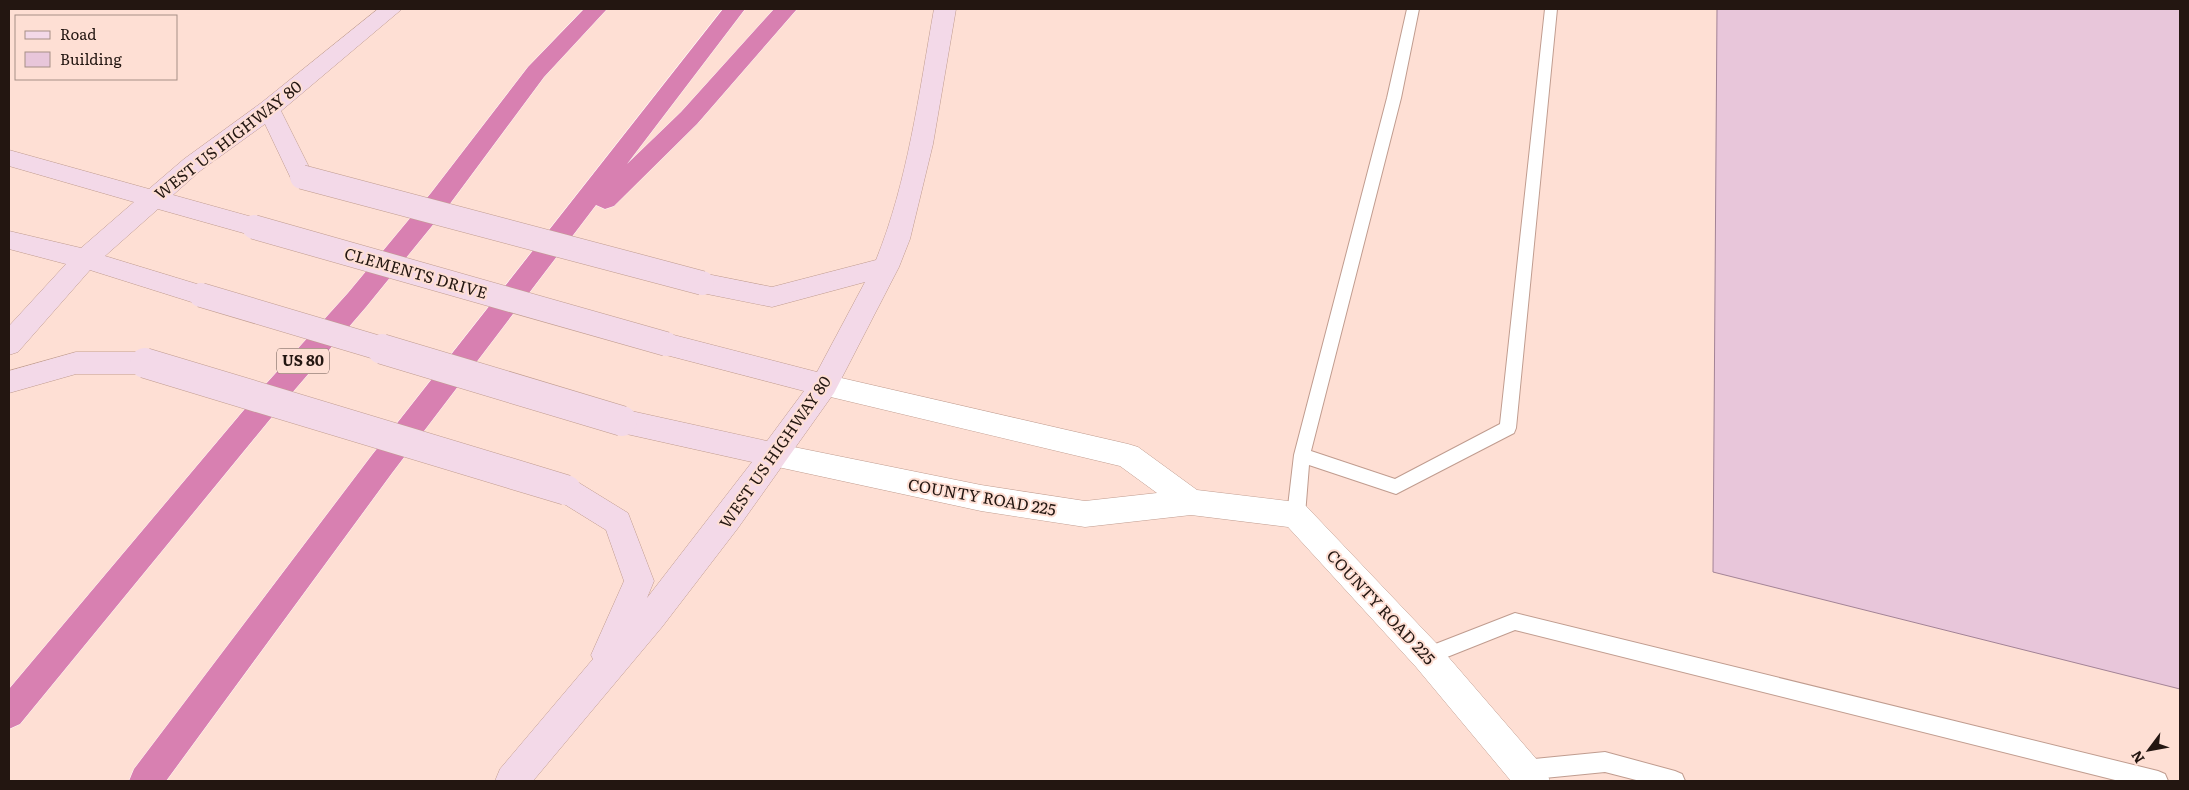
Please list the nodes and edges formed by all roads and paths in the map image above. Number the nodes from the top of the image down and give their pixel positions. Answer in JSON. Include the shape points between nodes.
{"nodes":[{"id":1,"x":392,"y":9,"type":"edge"},
{"id":2,"x":596,"y":9,"type":"edge"},
{"id":3,"x":734,"y":9,"type":"edge"},
{"id":4,"x":786,"y":9,"type":"edge"},
{"id":5,"x":945,"y":9,"type":"edge"},
{"id":6,"x":1413,"y":9,"type":"edge"},
{"id":7,"x":1551,"y":9,"type":"edge"},
{"id":8,"x":269,"y":109,"type":"junction"},
{"id":9,"x":9,"y":158,"type":"edge"},
{"id":10,"x":154,"y":198,"type":"junction"},
{"id":11,"x":9,"y":240,"type":"edge"},
{"id":12,"x":85,"y":259,"type":"junction"},
{"id":13,"x":886,"y":267,"type":"junction"},
{"id":14,"x":532,"y":271,"type":"junction"},
{"id":15,"x":9,"y":344,"type":"edge"},
{"id":16,"x":9,"y":382,"type":"edge"},
{"id":17,"x":824,"y":385,"type":"junction"},
{"id":18,"x":774,"y":455,"type":"junction"},
{"id":19,"x":1302,"y":455,"type":"junction"},
{"id":20,"x":1191,"y":502,"type":"junction"},
{"id":21,"x":1296,"y":515,"type":"junction"},
{"id":22,"x":1427,"y":656,"type":"junction"},
{"id":23,"x":598,"y":677,"type":"junction"},
{"id":24,"x":9,"y":713,"type":"edge"},
{"id":25,"x":1529,"y":776,"type":"edge"},
{"id":26,"x":146,"y":781,"type":"edge"},
{"id":27,"x":512,"y":781,"type":"edge"},
{"id":28,"x":1675,"y":781,"type":"edge"},
{"id":29,"x":2158,"y":781,"type":"edge"}],
"edges":[{"from":1,"to":8,"type":"main road","name":"WEST US HIGHWAY 80"},
{"from":2,"to":24,"type":"highway","number":"US 80","via":[[536,72],[405,242]]},
{"from":3,"to":14,"type":"highway"},
{"from":4,"to":14,"type":"highway","via":[[688,118]]},
{"from":5,"to":13,"type":"main road","name":"WEST US HIGHWAY 80","via":[[921,144],[897,238]]},
{"from":6,"to":19,"type":"lane","via":[[1394,98]]},
{"from":7,"to":19,"type":"lane","via":[[1508,428],[1396,487]]},
{"from":8,"to":10,"type":"main road","name":"WEST US HIGHWAY 80","via":[[192,165]]},
{"from":8,"to":13,"type":"main road","bridge":true,"via":[[302,177],[702,283],[772,297]]},
{"from":9,"to":10,"type":"main road","name":"CLEMENTS DRIVE"},
{"from":10,"to":12,"type":"main road","name":"WEST US HIGHWAY 80"},
{"from":10,"to":17,"type":"main road","name":"CLEMENTS DRIVE","bridge":true,"via":[[666,344]]},
{"from":11,"to":12,"type":"main road"},
{"from":12,"to":15,"type":"main road","name":"WEST US HIGHWAY 80"},
{"from":12,"to":18,"type":"main road","bridge":true,"via":[[622,420]]},
{"from":13,"to":17,"type":"main road","name":"WEST US HIGHWAY 80"},
{"from":14,"to":26,"type":"highway","via":[[382,464]]},
{"from":16,"to":23,"type":"main road","bridge":true,"via":[[76,363],[145,363],[566,490],[618,522],[639,581]]},
{"from":17,"to":18,"type":"main road","name":"WEST US HIGHWAY 80"},
{"from":17,"to":20,"type":"street","name":"COUNTY ROAD 225","via":[[1128,456]]},
{"from":18,"to":20,"type":"street","name":"COUNTY ROAD 225","via":[[981,498],[1085,514]]},
{"from":18,"to":23,"type":"main road","name":"WEST US HIGHWAY 80","via":[[728,519]]},
{"from":19,"to":21,"type":"lane"},
{"from":20,"to":21,"type":"street","name":"COUNTY ROAD 225"},
{"from":21,"to":22,"type":"street","name":"COUNTY ROAD 225"},
{"from":22,"to":25,"type":"street","name":"COUNTY ROAD 225"},
{"from":22,"to":29,"type":"lane","via":[[1515,620]]},
{"from":23,"to":27,"type":"main road","name":"WEST US HIGHWAY 80"},
{"from":25,"to":28,"type":"lane","via":[[1605,762]]}]}
